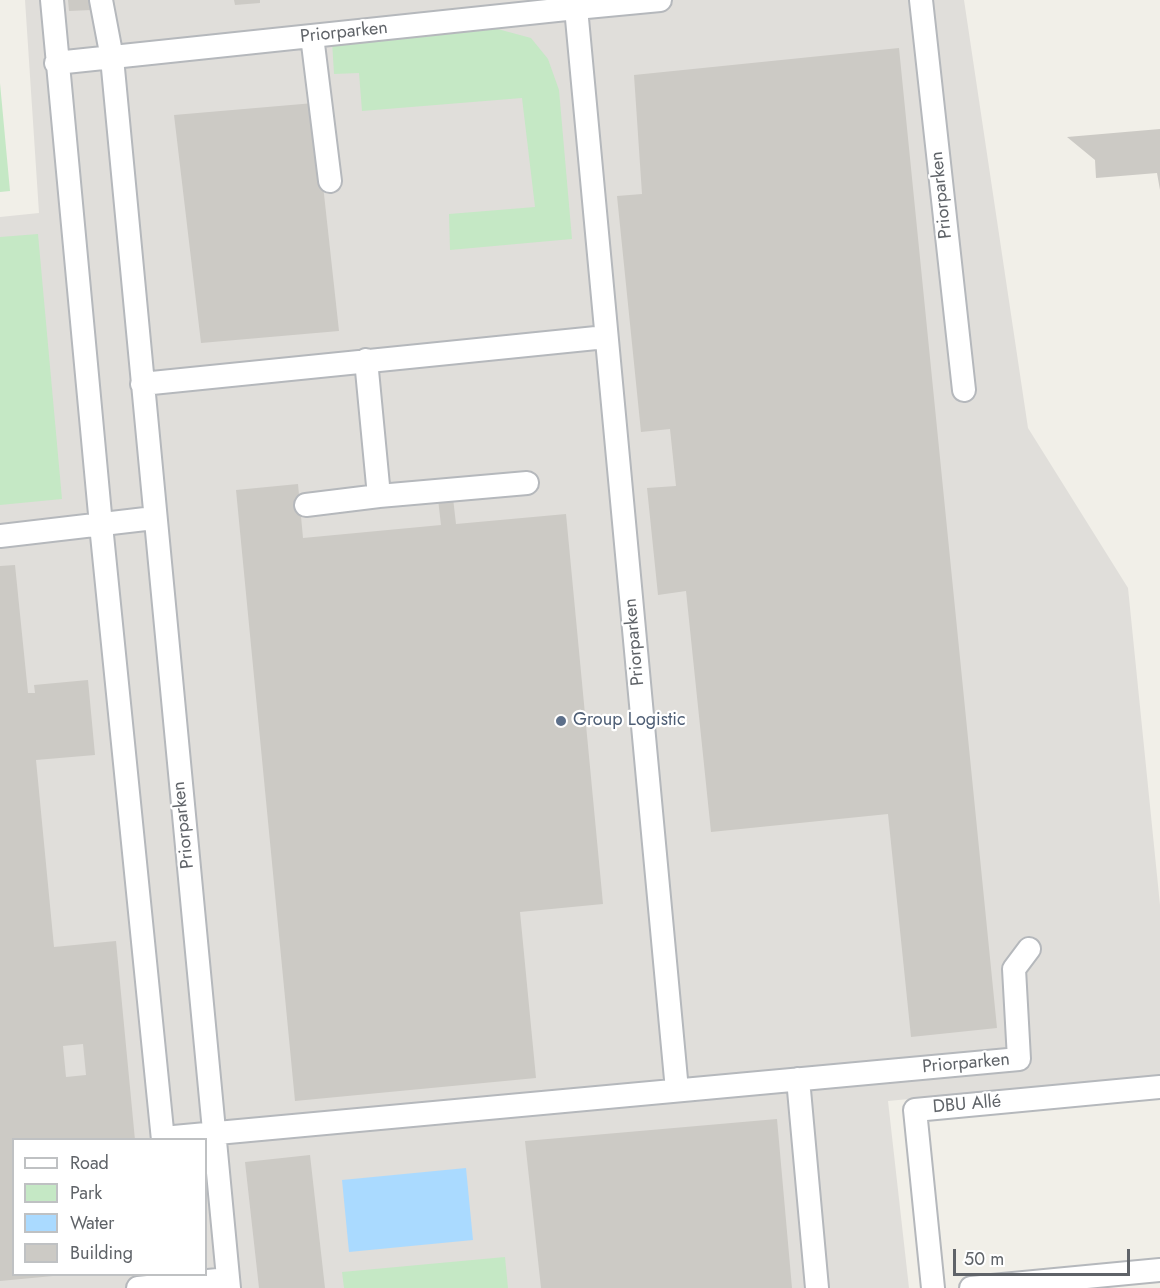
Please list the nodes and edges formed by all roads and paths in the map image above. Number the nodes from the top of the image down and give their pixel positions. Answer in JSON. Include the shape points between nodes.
{"nodes":[{"id":1,"x":52,"y":0,"type":"edge"},
{"id":2,"x":101,"y":0,"type":"edge"},
{"id":3,"x":660,"y":0,"type":"edge"},
{"id":4,"x":921,"y":0,"type":"edge"},
{"id":5,"x":576,"y":8,"type":"junction"},
{"id":6,"x":312,"y":36,"type":"junction"},
{"id":7,"x":112,"y":58,"type":"junction"},
{"id":8,"x":56,"y":63,"type":"junction"},
{"id":9,"x":330,"y":181,"type":"dead end"},
{"id":10,"x":606,"y":337,"type":"junction"},
{"id":11,"x":366,"y":360,"type":"junction"},
{"id":12,"x":142,"y":384,"type":"junction"},
{"id":13,"x":964,"y":390,"type":"dead end"},
{"id":14,"x":527,"y":483,"type":"dead end"},
{"id":15,"x":379,"y":496,"type":"junction"},
{"id":16,"x":306,"y":504,"type":"dead end"},
{"id":17,"x":154,"y":518,"type":"junction"},
{"id":18,"x":101,"y":525,"type":"junction"},
{"id":19,"x":0,"y":536,"type":"edge"},
{"id":20,"x":1029,"y":949,"type":"dead end"},
{"id":21,"x":798,"y":1079,"type":"junction"},
{"id":22,"x":1160,"y":1087,"type":"edge"},
{"id":23,"x":677,"y":1090,"type":"junction"},
{"id":24,"x":213,"y":1133,"type":"junction"},
{"id":25,"x":163,"y":1138,"type":"edge"},
{"id":26,"x":171,"y":1138,"type":"edge"},
{"id":27,"x":1160,"y":1270,"type":"edge"},
{"id":28,"x":175,"y":1282,"type":"edge"},
{"id":29,"x":228,"y":1283,"type":"edge"},
{"id":30,"x":138,"y":1288,"type":"edge"},
{"id":31,"x":817,"y":1288,"type":"edge"},
{"id":32,"x":933,"y":1288,"type":"edge"},
{"id":33,"x":971,"y":1288,"type":"edge"}],
"edges":[{"from":1,"to":8,"type":"street","name":"Priorparken"},
{"from":2,"to":7,"type":"street","name":"Priorparken"},
{"from":3,"to":5,"type":"street","name":"Priorparken"},
{"from":4,"to":13,"type":"street","name":"Priorparken"},
{"from":5,"to":6,"type":"street","name":"Priorparken"},
{"from":5,"to":10,"type":"street","name":"Priorparken"},
{"from":6,"to":7,"type":"street","name":"Priorparken"},
{"from":6,"to":9,"type":"street"},
{"from":7,"to":8,"type":"street","name":"Priorparken"},
{"from":7,"to":12,"type":"street","name":"Priorparken"},
{"from":8,"to":18,"type":"street","name":"Priorparken"},
{"from":10,"to":11,"type":"street"},
{"from":10,"to":23,"type":"street","name":"Priorparken"},
{"from":11,"to":12,"type":"street"},
{"from":11,"to":15,"type":"street"},
{"from":12,"to":17,"type":"street","name":"Priorparken"},
{"from":14,"to":15,"type":"street"},
{"from":15,"to":16,"type":"street"},
{"from":17,"to":18,"type":"street"},
{"from":17,"to":24,"type":"street","name":"Priorparken"},
{"from":18,"to":19,"type":"street"},
{"from":18,"to":25,"type":"street","name":"Priorparken"},
{"from":20,"to":21,"type":"street","name":"Priorparken","via":[[1014,969],[1019,1059]]},
{"from":21,"to":23,"type":"street","name":"Priorparken"},
{"from":21,"to":31,"type":"street"},
{"from":22,"to":32,"type":"street","name":"DBU Allé","via":[[915,1110]]},
{"from":23,"to":24,"type":"street","name":"Priorparken"},
{"from":24,"to":26,"type":"street","name":"Priorparken"},
{"from":24,"to":29,"type":"street","name":"Priorparken"},
{"from":27,"to":33,"type":"street"},
{"from":28,"to":29,"type":"street","name":"Priorparken"},
{"from":28,"to":30,"type":"street","name":"Priorparken"}]}
